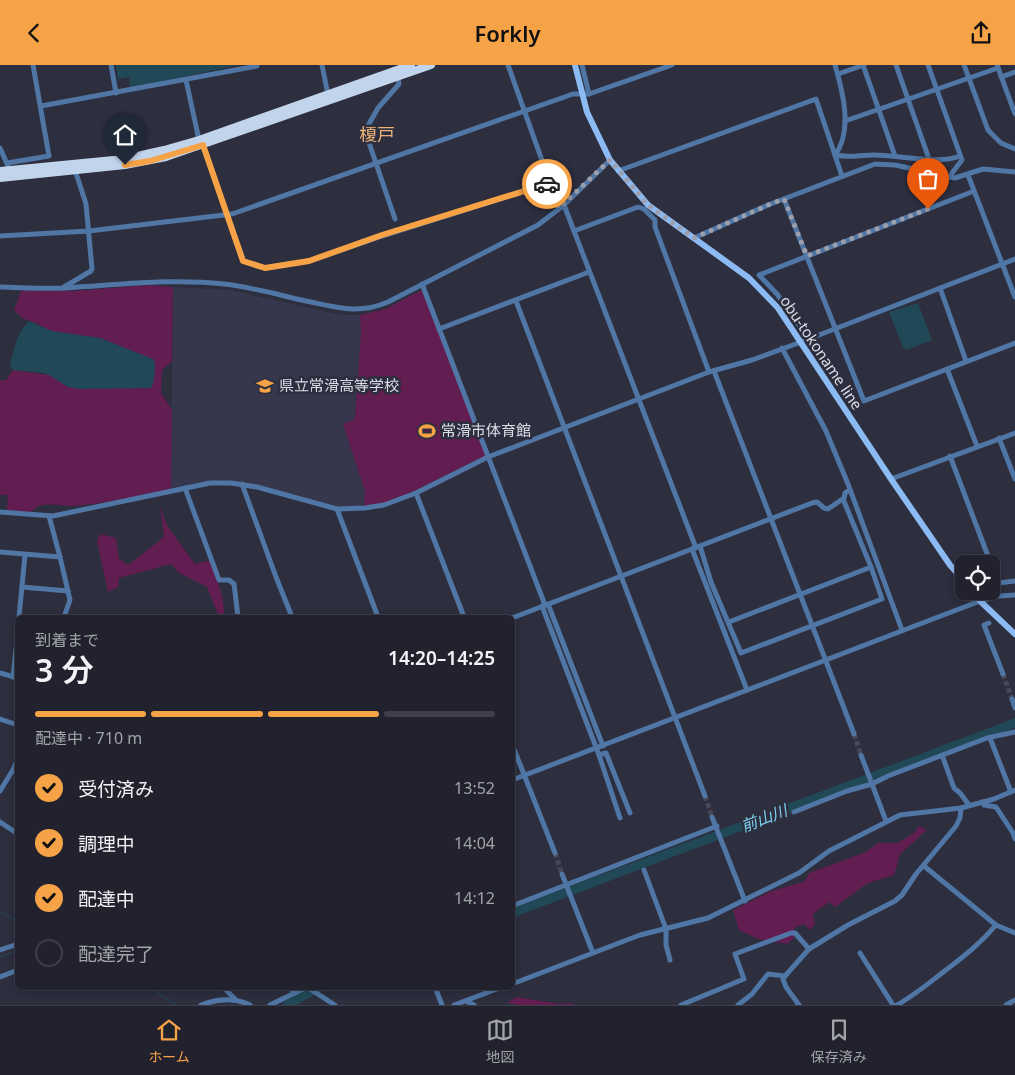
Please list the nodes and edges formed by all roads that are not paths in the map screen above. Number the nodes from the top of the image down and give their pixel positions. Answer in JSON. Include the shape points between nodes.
{"nodes":[{"id":1,"x":33,"y":65,"type":"edge"},
{"id":2,"x":111,"y":65,"type":"edge"},
{"id":3,"x":257,"y":65,"type":"edge"},
{"id":4,"x":322,"y":65,"type":"edge"},
{"id":5,"x":411,"y":65,"type":"edge"},
{"id":6,"x":431,"y":65,"type":"edge"},
{"id":7,"x":508,"y":65,"type":"edge"},
{"id":8,"x":575,"y":65,"type":"edge"},
{"id":9,"x":582,"y":65,"type":"edge"},
{"id":10,"x":672,"y":65,"type":"edge"},
{"id":11,"x":835,"y":65,"type":"edge"},
{"id":12,"x":863,"y":65,"type":"edge"},
{"id":13,"x":896,"y":65,"type":"edge"},
{"id":14,"x":928,"y":65,"type":"edge"},
{"id":15,"x":964,"y":65,"type":"edge"},
{"id":16,"x":997,"y":66,"type":"edge"},
{"id":17,"x":1015,"y":72,"type":"edge"},
{"id":18,"x":838,"y":74,"type":"junction"},
{"id":19,"x":398,"y":77,"type":"junction"},
{"id":20,"x":1001,"y":77,"type":"junction"},
{"id":21,"x":968,"y":79,"type":"junction"},
{"id":22,"x":186,"y":80,"type":"junction"},
{"id":23,"x":936,"y":90,"type":"junction"},
{"id":24,"x":116,"y":93,"type":"junction"},
{"id":25,"x":585,"y":94,"type":"junction"},
{"id":26,"x":328,"y":95,"type":"junction"},
{"id":27,"x":908,"y":100,"type":"junction"},
{"id":28,"x":41,"y":107,"type":"junction"},
{"id":29,"x":878,"y":110,"type":"junction"},
{"id":30,"x":525,"y":111,"type":"junction"},
{"id":31,"x":1015,"y":114,"type":"edge"},
{"id":32,"x":845,"y":121,"type":"junction"},
{"id":33,"x":201,"y":143,"type":"junction"},
{"id":34,"x":0,"y":148,"type":"edge"},
{"id":35,"x":1015,"y":149,"type":"edge"},
{"id":36,"x":835,"y":155,"type":"junction"},
{"id":37,"x":895,"y":156,"type":"junction"},
{"id":38,"x":960,"y":156,"type":"junction"},
{"id":39,"x":929,"y":159,"type":"junction"},
{"id":40,"x":610,"y":160,"type":"junction"},
{"id":41,"x":376,"y":163,"type":"junction"},
{"id":42,"x":9,"y":167,"type":"junction"},
{"id":43,"x":75,"y":170,"type":"junction"},
{"id":44,"x":0,"y":171,"type":"edge"},
{"id":45,"x":618,"y":171,"type":"junction"},
{"id":46,"x":1015,"y":172,"type":"edge"},
{"id":47,"x":968,"y":175,"type":"junction"},
{"id":48,"x":842,"y":176,"type":"junction"},
{"id":49,"x":951,"y":177,"type":"junction"},
{"id":50,"x":0,"y":178,"type":"edge"},
{"id":51,"x":550,"y":183,"type":"junction"},
{"id":52,"x":974,"y":191,"type":"junction"},
{"id":53,"x":784,"y":199,"type":"junction"},
{"id":54,"x":561,"y":207,"type":"junction"},
{"id":55,"x":227,"y":215,"type":"junction"},
{"id":56,"x":395,"y":219,"type":"dead end"},
{"id":57,"x":89,"y":231,"type":"junction"},
{"id":58,"x":574,"y":231,"type":"junction"},
{"id":59,"x":0,"y":236,"type":"edge"},
{"id":60,"x":694,"y":238,"type":"junction"},
{"id":61,"x":807,"y":256,"type":"junction"},
{"id":62,"x":1015,"y":259,"type":"edge"},
{"id":63,"x":1002,"y":264,"type":"junction"},
{"id":64,"x":589,"y":272,"type":"junction"},
{"id":65,"x":422,"y":284,"type":"junction"},
{"id":66,"x":0,"y":287,"type":"edge"},
{"id":67,"x":62,"y":288,"type":"junction"},
{"id":68,"x":940,"y":288,"type":"junction"},
{"id":69,"x":1015,"y":297,"type":"edge"},
{"id":70,"x":516,"y":301,"type":"junction"},
{"id":71,"x":439,"y":329,"type":"junction"},
{"id":72,"x":835,"y":329,"type":"junction"},
{"id":73,"x":804,"y":332,"type":"dead end"},
{"id":74,"x":801,"y":343,"type":"junction"},
{"id":75,"x":1015,"y":343,"type":"edge"},
{"id":76,"x":782,"y":349,"type":"junction"},
{"id":77,"x":966,"y":361,"type":"junction"},
{"id":78,"x":947,"y":369,"type":"junction"},
{"id":79,"x":711,"y":372,"type":"junction"},
{"id":80,"x":639,"y":399,"type":"junction"},
{"id":81,"x":564,"y":428,"type":"junction"},
{"id":82,"x":1015,"y":433,"type":"edge"},
{"id":83,"x":1000,"y":438,"type":"junction"},
{"id":84,"x":977,"y":446,"type":"junction"},
{"id":85,"x":950,"y":456,"type":"junction"},
{"id":86,"x":488,"y":457,"type":"junction"},
{"id":87,"x":891,"y":479,"type":"junction"},
{"id":88,"x":1015,"y":479,"type":"edge"},
{"id":89,"x":242,"y":484,"type":"junction"},
{"id":90,"x":185,"y":488,"type":"junction"},
{"id":91,"x":850,"y":490,"type":"junction"},
{"id":92,"x":416,"y":493,"type":"junction"},
{"id":93,"x":843,"y":499,"type":"junction"},
{"id":94,"x":337,"y":509,"type":"junction"},
{"id":95,"x":0,"y":512,"type":"edge"},
{"id":96,"x":49,"y":516,"type":"junction"},
{"id":97,"x":771,"y":519,"type":"junction"},
{"id":98,"x":696,"y":548,"type":"junction"},
{"id":99,"x":0,"y":552,"type":"edge"},
{"id":100,"x":25,"y":555,"type":"junction"},
{"id":101,"x":987,"y":555,"type":"edge"},
{"id":102,"x":60,"y":557,"type":"junction"},
{"id":103,"x":870,"y":567,"type":"junction"},
{"id":104,"x":955,"y":571,"type":"edge"},
{"id":105,"x":620,"y":577,"type":"junction"},
{"id":106,"x":1015,"y":581,"type":"edge"},
{"id":107,"x":1000,"y":583,"type":"edge"},
{"id":108,"x":22,"y":587,"type":"junction"},
{"id":109,"x":68,"y":591,"type":"junction"},
{"id":110,"x":800,"y":595,"type":"junction"},
{"id":111,"x":1015,"y":595,"type":"edge"},
{"id":112,"x":980,"y":601,"type":"junction"},
{"id":113,"x":545,"y":605,"type":"junction"},
{"id":114,"x":19,"y":615,"type":"edge"},
{"id":115,"x":65,"y":615,"type":"edge"},
{"id":116,"x":238,"y":615,"type":"edge"},
{"id":117,"x":291,"y":615,"type":"edge"},
{"id":118,"x":377,"y":615,"type":"edge"},
{"id":119,"x":463,"y":615,"type":"edge"},
{"id":120,"x":515,"y":617,"type":"edge"},
{"id":121,"x":729,"y":622,"type":"junction"},
{"id":122,"x":989,"y":623,"type":"dead end"},
{"id":123,"x":812,"y":626,"type":"junction"},
{"id":124,"x":902,"y":631,"type":"junction"},
{"id":125,"x":1015,"y":634,"type":"edge"},
{"id":126,"x":825,"y":660,"type":"junction"},
{"id":127,"x":0,"y":673,"type":"edge"},
{"id":128,"x":1002,"y":674,"type":"tunnel mouth"},
{"id":129,"x":15,"y":678,"type":"edge"},
{"id":130,"x":747,"y":690,"type":"junction"},
{"id":131,"x":1012,"y":699,"type":"dead end"},
{"id":132,"x":1015,"y":708,"type":"edge"},
{"id":133,"x":675,"y":718,"type":"junction"},
{"id":134,"x":0,"y":719,"type":"edge"},
{"id":135,"x":15,"y":724,"type":"edge"},
{"id":136,"x":1015,"y":732,"type":"edge"},
{"id":137,"x":854,"y":734,"type":"tunnel mouth"},
{"id":138,"x":990,"y":738,"type":"junction"},
{"id":139,"x":600,"y":747,"type":"junction"},
{"id":140,"x":515,"y":751,"type":"edge"},
{"id":141,"x":599,"y":755,"type":"junction"},
{"id":142,"x":861,"y":755,"type":"tunnel mouth"},
{"id":143,"x":942,"y":755,"type":"junction"},
{"id":144,"x":15,"y":766,"type":"edge"},
{"id":145,"x":525,"y":775,"type":"junction"},
{"id":146,"x":515,"y":779,"type":"edge"},
{"id":147,"x":872,"y":782,"type":"junction"},
{"id":148,"x":0,"y":791,"type":"edge"},
{"id":149,"x":1013,"y":791,"type":"edge"},
{"id":150,"x":705,"y":796,"type":"tunnel mouth"},
{"id":151,"x":1001,"y":796,"type":"junction"},
{"id":152,"x":982,"y":802,"type":"junction"},
{"id":153,"x":969,"y":805,"type":"junction"},
{"id":154,"x":996,"y":807,"type":"junction"},
{"id":155,"x":961,"y":808,"type":"junction"},
{"id":156,"x":794,"y":812,"type":"dead end"},
{"id":157,"x":630,"y":813,"type":"dead end"},
{"id":158,"x":712,"y":817,"type":"tunnel mouth"},
{"id":159,"x":620,"y":818,"type":"dead end"},
{"id":160,"x":886,"y":821,"type":"junction"},
{"id":161,"x":0,"y":822,"type":"edge"},
{"id":162,"x":717,"y":828,"type":"junction"},
{"id":163,"x":15,"y":832,"type":"edge"},
{"id":164,"x":1015,"y":839,"type":"edge"},
{"id":165,"x":555,"y":853,"type":"tunnel mouth"},
{"id":166,"x":924,"y":866,"type":"junction"},
{"id":167,"x":644,"y":870,"type":"dead end"},
{"id":168,"x":562,"y":874,"type":"tunnel mouth"},
{"id":169,"x":567,"y":886,"type":"junction"},
{"id":170,"x":745,"y":901,"type":"junction"},
{"id":171,"x":515,"y":905,"type":"edge"},
{"id":172,"x":996,"y":925,"type":"junction"},
{"id":173,"x":666,"y":929,"type":"junction"},
{"id":174,"x":1015,"y":933,"type":"edge"},
{"id":175,"x":15,"y":945,"type":"edge"},
{"id":176,"x":809,"y":949,"type":"junction"},
{"id":177,"x":0,"y":951,"type":"edge"},
{"id":178,"x":593,"y":953,"type":"junction"},
{"id":179,"x":860,"y":953,"type":"dead end"},
{"id":180,"x":670,"y":960,"type":"dead end"},
{"id":181,"x":15,"y":971,"type":"edge"},
{"id":182,"x":785,"y":976,"type":"junction"},
{"id":183,"x":0,"y":977,"type":"edge"},
{"id":184,"x":515,"y":981,"type":"edge"},
{"id":185,"x":226,"y":990,"type":"edge"},
{"id":186,"x":292,"y":990,"type":"edge"},
{"id":187,"x":301,"y":990,"type":"edge"},
{"id":188,"x":312,"y":990,"type":"edge"},
{"id":189,"x":436,"y":990,"type":"edge"},
{"id":190,"x":494,"y":990,"type":"edge"},
{"id":191,"x":295,"y":993,"type":"junction"},
{"id":192,"x":236,"y":1000,"type":"junction"},
{"id":193,"x":1015,"y":1000,"type":"edge"},
{"id":194,"x":456,"y":1004,"type":"edge"},
{"id":195,"x":200,"y":1005,"type":"edge"},
{"id":196,"x":250,"y":1005,"type":"edge"},
{"id":197,"x":270,"y":1005,"type":"edge"},
{"id":198,"x":335,"y":1005,"type":"edge"},
{"id":199,"x":442,"y":1005,"type":"edge"},
{"id":200,"x":474,"y":1005,"type":"edge"},
{"id":201,"x":681,"y":1005,"type":"edge"},
{"id":202,"x":738,"y":1005,"type":"edge"},
{"id":203,"x":799,"y":1005,"type":"edge"},
{"id":204,"x":893,"y":1005,"type":"edge"},
{"id":205,"x":897,"y":1005,"type":"edge"},
{"id":206,"x":1006,"y":1005,"type":"edge"}],
"edges":[{"from":1,"to":28,"type":"street"},
{"from":2,"to":24,"type":"street"},
{"from":3,"to":22,"type":"street"},
{"from":4,"to":26,"type":"street"},
{"from":5,"to":26,"type":"highway"},
{"from":6,"to":19,"type":"highway"},
{"from":7,"to":30,"type":"street"},
{"from":8,"to":25,"type":"main road","name":"obu-tokoname line"},
{"from":9,"to":25,"type":"street"},
{"from":10,"to":25,"type":"street"},
{"from":11,"to":18,"type":"street"},
{"from":12,"to":18,"type":"street"},
{"from":12,"to":29,"type":"street"},
{"from":13,"to":27,"type":"street"},
{"from":14,"to":23,"type":"street"},
{"from":15,"to":21,"type":"street"},
{"from":16,"to":20,"type":"street"},
{"from":16,"to":21,"type":"street"},
{"from":17,"to":20,"type":"street"},
{"from":18,"to":32,"type":"street"},
{"from":19,"to":33,"type":"highway"},
{"from":19,"to":41,"type":"street","via":[[399,84],[378,107],[365,129]]},
{"from":20,"to":31,"type":"street"},
{"from":21,"to":23,"type":"street"},
{"from":21,"to":35,"type":"street","via":[[988,130],[1001,143]]},
{"from":22,"to":24,"type":"street"},
{"from":22,"to":33,"type":"street"},
{"from":23,"to":27,"type":"street"},
{"from":23,"to":38,"type":"street"},
{"from":24,"to":28,"type":"street"},
{"from":25,"to":30,"type":"street","via":[[573,94]]},
{"from":25,"to":40,"type":"main road","name":"obu-tokoname line","via":[[593,128]]},
{"from":26,"to":33,"type":"highway"},
{"from":27,"to":29,"type":"street"},
{"from":27,"to":39,"type":"street"},
{"from":28,"to":42,"type":"street","via":[[49,157]]},
{"from":29,"to":32,"type":"street"},
{"from":29,"to":37,"type":"street"},
{"from":30,"to":41,"type":"street"},
{"from":30,"to":51,"type":"street"},
{"from":32,"to":36,"type":"street","via":[[840,147]]},
{"from":33,"to":42,"type":"highway","via":[[129,158]]},
{"from":33,"to":43,"type":"highway","via":[[150,161]]},
{"from":33,"to":55,"type":"street"},
{"from":34,"to":42,"type":"street"},
{"from":36,"to":37,"type":"street"},
{"from":36,"to":45,"type":"street","via":[[816,99]]},
{"from":36,"to":48,"type":"street"},
{"from":37,"to":39,"type":"street"},
{"from":38,"to":39,"type":"street","via":[[946,160]]},
{"from":38,"to":49,"type":"street","via":[[962,160]]},
{"from":40,"to":45,"type":"main road","name":"obu-tokoname line"},
{"from":40,"to":54,"type":"street"},
{"from":41,"to":55,"type":"street"},
{"from":41,"to":56,"type":"street"},
{"from":42,"to":44,"type":"highway"},
{"from":43,"to":50,"type":"highway"},
{"from":43,"to":57,"type":"street","via":[[86,204]]},
{"from":45,"to":60,"type":"main road","name":"obu-tokoname line","via":[[648,205]]},
{"from":46,"to":47,"type":"street","via":[[983,169]]},
{"from":47,"to":49,"type":"street"},
{"from":47,"to":52,"type":"street"},
{"from":48,"to":49,"type":"street","via":[[876,164]]},
{"from":48,"to":53,"type":"street"},
{"from":51,"to":54,"type":"street"},
{"from":51,"to":55,"type":"street","via":[[382,235],[329,256],[265,268],[243,261]]},
{"from":52,"to":61,"type":"street"},
{"from":52,"to":63,"type":"street"},
{"from":53,"to":60,"type":"street"},
{"from":53,"to":61,"type":"street"},
{"from":54,"to":58,"type":"street"},
{"from":54,"to":65,"type":"street","via":[[538,225]]},
{"from":55,"to":57,"type":"street"},
{"from":57,"to":59,"type":"street"},
{"from":57,"to":67,"type":"street","via":[[92,270]]},
{"from":58,"to":64,"type":"street"},
{"from":58,"to":79,"type":"street","via":[[638,207],[656,220],[655,227]]},
{"from":60,"to":74,"type":"main road","name":"obu-tokoname line","via":[[749,278],[778,308]]},
{"from":61,"to":72,"type":"street"},
{"from":61,"to":73,"type":"street","via":[[759,275],[784,302]]},
{"from":62,"to":63,"type":"street"},
{"from":63,"to":68,"type":"street"},
{"from":63,"to":69,"type":"street"},
{"from":64,"to":70,"type":"street"},
{"from":64,"to":80,"type":"street"},
{"from":65,"to":67,"type":"street","via":[[381,305],[355,310],[335,309],[224,284],[160,281]]},
{"from":65,"to":71,"type":"street"},
{"from":66,"to":67,"type":"street"},
{"from":68,"to":72,"type":"street"},
{"from":68,"to":77,"type":"street"},
{"from":70,"to":71,"type":"street"},
{"from":70,"to":81,"type":"street"},
{"from":71,"to":86,"type":"street"},
{"from":72,"to":74,"type":"street"},
{"from":72,"to":78,"type":"street","via":[[864,401]]},
{"from":74,"to":76,"type":"street"},
{"from":74,"to":87,"type":"main road","name":"obu-tokoname line"},
{"from":75,"to":77,"type":"street"},
{"from":76,"to":79,"type":"street"},
{"from":76,"to":91,"type":"street","via":[[826,431]]},
{"from":77,"to":78,"type":"street"},
{"from":78,"to":84,"type":"street"},
{"from":79,"to":80,"type":"street"},
{"from":79,"to":97,"type":"street"},
{"from":80,"to":81,"type":"street"},
{"from":80,"to":98,"type":"street"},
{"from":81,"to":86,"type":"street"},
{"from":81,"to":105,"type":"street"},
{"from":82,"to":83,"type":"street"},
{"from":83,"to":84,"type":"street"},
{"from":83,"to":88,"type":"street"},
{"from":84,"to":85,"type":"street"},
{"from":85,"to":87,"type":"street"},
{"from":85,"to":101,"type":"street"},
{"from":86,"to":92,"type":"street"},
{"from":86,"to":113,"type":"street"},
{"from":87,"to":104,"type":"main road","name":"obu-tokoname line"},
{"from":89,"to":90,"type":"street","via":[[210,483]]},
{"from":89,"to":94,"type":"street"},
{"from":89,"to":117,"type":"street"},
{"from":90,"to":96,"type":"street"},
{"from":90,"to":116,"type":"street","via":[[219,579],[234,584]]},
{"from":91,"to":93,"type":"street"},
{"from":91,"to":124,"type":"street"},
{"from":92,"to":94,"type":"street","via":[[384,505]]},
{"from":92,"to":119,"type":"street"},
{"from":93,"to":97,"type":"street","via":[[828,509],[817,502]]},
{"from":93,"to":103,"type":"street"},
{"from":94,"to":118,"type":"street"},
{"from":95,"to":96,"type":"street"},
{"from":96,"to":102,"type":"street"},
{"from":97,"to":98,"type":"street"},
{"from":97,"to":110,"type":"street"},
{"from":98,"to":105,"type":"street"},
{"from":98,"to":121,"type":"street"},
{"from":98,"to":130,"type":"street"},
{"from":99,"to":100,"type":"street"},
{"from":100,"to":102,"type":"street"},
{"from":100,"to":108,"type":"street"},
{"from":102,"to":109,"type":"street"},
{"from":103,"to":110,"type":"street"},
{"from":103,"to":123,"type":"street","via":[[882,599]]},
{"from":105,"to":113,"type":"street"},
{"from":105,"to":133,"type":"street"},
{"from":106,"to":107,"type":"street"},
{"from":108,"to":109,"type":"street"},
{"from":108,"to":114,"type":"street"},
{"from":109,"to":115,"type":"street","via":[[70,603]]},
{"from":110,"to":121,"type":"street"},
{"from":110,"to":123,"type":"street"},
{"from":111,"to":112,"type":"street"},
{"from":112,"to":124,"type":"street"},
{"from":112,"to":125,"type":"main road"},
{"from":113,"to":120,"type":"street"},
{"from":113,"to":139,"type":"street"},
{"from":121,"to":123,"type":"street","via":[[740,653]]},
{"from":122,"to":128,"type":"street","via":[[984,625]]},
{"from":123,"to":126,"type":"street"},
{"from":124,"to":126,"type":"street"},
{"from":126,"to":130,"type":"street"},
{"from":126,"to":137,"type":"street"},
{"from":127,"to":129,"type":"street"},
{"from":130,"to":133,"type":"street"},
{"from":131,"to":132,"type":"street"},
{"from":133,"to":139,"type":"street"},
{"from":133,"to":150,"type":"street"},
{"from":134,"to":135,"type":"street"},
{"from":136,"to":138,"type":"street"},
{"from":138,"to":143,"type":"street"},
{"from":138,"to":149,"type":"street"},
{"from":139,"to":141,"type":"street"},
{"from":139,"to":145,"type":"street"},
{"from":140,"to":145,"type":"street"},
{"from":141,"to":157,"type":"street","via":[[606,753]]},
{"from":141,"to":159,"type":"street"},
{"from":142,"to":147,"type":"street"},
{"from":143,"to":147,"type":"street"},
{"from":143,"to":153,"type":"street","via":[[954,788]]},
{"from":144,"to":148,"type":"street"},
{"from":145,"to":146,"type":"street"},
{"from":145,"to":165,"type":"street"},
{"from":147,"to":156,"type":"street"},
{"from":147,"to":160,"type":"street"},
{"from":149,"to":151,"type":"street"},
{"from":151,"to":152,"type":"street"},
{"from":151,"to":154,"type":"street"},
{"from":152,"to":153,"type":"street"},
{"from":152,"to":154,"type":"street"},
{"from":153,"to":155,"type":"street"},
{"from":154,"to":164,"type":"street"},
{"from":155,"to":160,"type":"street","via":[[908,813]]},
{"from":155,"to":166,"type":"street","via":[[956,826]]},
{"from":158,"to":162,"type":"street"},
{"from":160,"to":170,"type":"street"},
{"from":161,"to":163,"type":"street"},
{"from":162,"to":169,"type":"street"},
{"from":162,"to":170,"type":"street"},
{"from":166,"to":172,"type":"street"},
{"from":166,"to":176,"type":"street","via":[[895,901]]},
{"from":167,"to":173,"type":"street"},
{"from":168,"to":169,"type":"street"},
{"from":169,"to":171,"type":"street"},
{"from":169,"to":178,"type":"street"},
{"from":170,"to":173,"type":"street","via":[[708,918]]},
{"from":172,"to":174,"type":"street"},
{"from":172,"to":205,"type":"street","via":[[987,937],[960,959]]},
{"from":173,"to":178,"type":"street"},
{"from":173,"to":180,"type":"street"},
{"from":175,"to":177,"type":"street"},
{"from":176,"to":182,"type":"street"},
{"from":176,"to":201,"type":"street","via":[[795,933],[791,933],[735,954],[744,979]]},
{"from":178,"to":184,"type":"street"},
{"from":179,"to":204,"type":"street"},
{"from":181,"to":183,"type":"street"},
{"from":182,"to":202,"type":"street","via":[[768,974]]},
{"from":182,"to":203,"type":"street","via":[[786,987]]},
{"from":185,"to":192,"type":"street"},
{"from":186,"to":191,"type":"street"},
{"from":187,"to":191,"type":"street"},
{"from":188,"to":198,"type":"street","bridge":true},
{"from":189,"to":199,"type":"street"},
{"from":190,"to":194,"type":"street"},
{"from":191,"to":197,"type":"street"},
{"from":192,"to":195,"type":"street"},
{"from":192,"to":196,"type":"street"},
{"from":193,"to":206,"type":"street"},
{"from":194,"to":200,"type":"street","via":[[467,1000]]}]}
